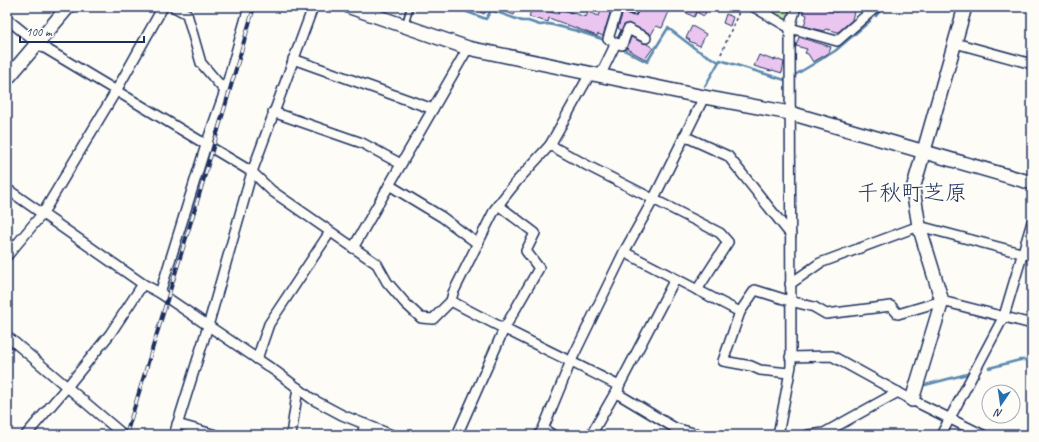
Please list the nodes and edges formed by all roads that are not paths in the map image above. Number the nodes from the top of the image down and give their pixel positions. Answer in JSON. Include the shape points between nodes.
{"nodes":[{"id":1,"x":68,"y":7,"type":"edge"},
{"id":2,"x":163,"y":7,"type":"edge"},
{"id":3,"x":174,"y":7,"type":"edge"},
{"id":4,"x":249,"y":7,"type":"edge"},
{"id":5,"x":313,"y":7,"type":"edge"},
{"id":6,"x":350,"y":7,"type":"edge"},
{"id":7,"x":410,"y":7,"type":"edge"},
{"id":8,"x":618,"y":7,"type":"edge"},
{"id":9,"x":621,"y":7,"type":"edge"},
{"id":10,"x":754,"y":7,"type":"edge"},
{"id":11,"x":796,"y":7,"type":"edge"},
{"id":12,"x":876,"y":7,"type":"edge"},
{"id":13,"x":965,"y":7,"type":"edge"},
{"id":14,"x":188,"y":11,"type":"edge"},
{"id":15,"x":634,"y":12,"type":"dead end"},
{"id":16,"x":7,"y":19,"type":"edge"},
{"id":17,"x":404,"y":26,"type":"junction"},
{"id":18,"x":790,"y":28,"type":"junction"},
{"id":19,"x":646,"y":38,"type":"dead end"},
{"id":20,"x":616,"y":42,"type":"junction"},
{"id":21,"x":955,"y":43,"type":"junction"},
{"id":22,"x":38,"y":44,"type":"junction"},
{"id":23,"x":468,"y":48,"type":"junction"},
{"id":24,"x":293,"y":59,"type":"junction"},
{"id":25,"x":1032,"y":64,"type":"edge"},
{"id":26,"x":595,"y":75,"type":"junction"},
{"id":27,"x":7,"y":79,"type":"edge"},
{"id":28,"x":116,"y":90,"type":"junction"},
{"id":29,"x":225,"y":91,"type":"junction"},
{"id":30,"x":704,"y":97,"type":"junction"},
{"id":31,"x":433,"y":109,"type":"junction"},
{"id":32,"x":273,"y":112,"type":"junction"},
{"id":33,"x":790,"y":113,"type":"junction"},
{"id":34,"x":684,"y":136,"type":"junction"},
{"id":35,"x":550,"y":144,"type":"junction"},
{"id":36,"x":206,"y":145,"type":"junction"},
{"id":37,"x":924,"y":152,"type":"junction"},
{"id":38,"x":401,"y":164,"type":"junction"},
{"id":39,"x":252,"y":172,"type":"junction"},
{"id":40,"x":1032,"y":183,"type":"edge"},
{"id":41,"x":389,"y":185,"type":"junction"},
{"id":42,"x":7,"y":189,"type":"edge"},
{"id":43,"x":653,"y":200,"type":"junction"},
{"id":44,"x":498,"y":205,"type":"junction"},
{"id":45,"x":43,"y":213,"type":"junction"},
{"id":46,"x":1032,"y":222,"type":"edge"},
{"id":47,"x":919,"y":226,"type":"junction"},
{"id":48,"x":330,"y":232,"type":"junction"},
{"id":49,"x":790,"y":235,"type":"junction"},
{"id":50,"x":478,"y":244,"type":"junction"},
{"id":51,"x":354,"y":248,"type":"junction"},
{"id":52,"x":624,"y":252,"type":"junction"},
{"id":53,"x":1023,"y":254,"type":"junction"},
{"id":54,"x":7,"y":256,"type":"edge"},
{"id":55,"x":1032,"y":256,"type":"edge"},
{"id":56,"x":675,"y":279,"type":"junction"},
{"id":57,"x":143,"y":284,"type":"junction"},
{"id":58,"x":790,"y":284,"type":"junction"},
{"id":59,"x":697,"y":290,"type":"junction"},
{"id":60,"x":160,"y":293,"type":"junction"},
{"id":61,"x":451,"y":301,"type":"junction"},
{"id":62,"x":790,"y":301,"type":"junction"},
{"id":63,"x":942,"y":301,"type":"junction"},
{"id":64,"x":740,"y":312,"type":"junction"},
{"id":65,"x":1004,"y":316,"type":"junction"},
{"id":66,"x":1032,"y":324,"type":"edge"},
{"id":67,"x":208,"y":326,"type":"junction"},
{"id":68,"x":504,"y":329,"type":"junction"},
{"id":69,"x":7,"y":336,"type":"edge"},
{"id":70,"x":790,"y":357,"type":"junction"},
{"id":71,"x":257,"y":359,"type":"junction"},
{"id":72,"x":571,"y":361,"type":"junction"},
{"id":73,"x":789,"y":373,"type":"junction"},
{"id":74,"x":619,"y":386,"type":"junction"},
{"id":75,"x":68,"y":387,"type":"junction"},
{"id":76,"x":298,"y":388,"type":"junction"},
{"id":77,"x":898,"y":392,"type":"junction"},
{"id":78,"x":912,"y":400,"type":"junction"},
{"id":79,"x":950,"y":419,"type":"junction"},
{"id":80,"x":177,"y":424,"type":"junction"},
{"id":81,"x":365,"y":424,"type":"junction"},
{"id":82,"x":541,"y":432,"type":"edge"},
{"id":83,"x":673,"y":432,"type":"edge"},
{"id":84,"x":26,"y":435,"type":"edge"},
{"id":85,"x":118,"y":435,"type":"edge"},
{"id":86,"x":174,"y":435,"type":"edge"},
{"id":87,"x":216,"y":435,"type":"edge"},
{"id":88,"x":291,"y":435,"type":"edge"},
{"id":89,"x":362,"y":435,"type":"edge"},
{"id":90,"x":392,"y":435,"type":"edge"},
{"id":91,"x":457,"y":435,"type":"edge"},
{"id":92,"x":553,"y":435,"type":"edge"},
{"id":93,"x":591,"y":435,"type":"edge"},
{"id":94,"x":701,"y":435,"type":"edge"},
{"id":95,"x":778,"y":435,"type":"edge"},
{"id":96,"x":808,"y":435,"type":"edge"},
{"id":97,"x":941,"y":435,"type":"edge"},
{"id":98,"x":983,"y":435,"type":"edge"}],
"edges":[{"from":1,"to":22,"type":"street"},
{"from":2,"to":28,"type":"street"},
{"from":3,"to":14,"type":"street"},
{"from":4,"to":29,"type":"street"},
{"from":5,"to":24,"type":"street"},
{"from":6,"to":17,"type":"street"},
{"from":7,"to":17,"type":"lane"},
{"from":8,"to":20,"type":"street","via":[[608,40]]},
{"from":9,"to":15,"type":"lane"},
{"from":10,"to":18,"type":"street"},
{"from":11,"to":18,"type":"street"},
{"from":12,"to":18,"type":"street","via":[[837,42]]},
{"from":13,"to":21,"type":"street"},
{"from":14,"to":29,"type":"street","via":[[201,63]]},
{"from":16,"to":22,"type":"street"},
{"from":17,"to":23,"type":"street"},
{"from":18,"to":33,"type":"street"},
{"from":19,"to":20,"type":"street","via":[[628,29],[622,45]]},
{"from":20,"to":26,"type":"street"},
{"from":21,"to":25,"type":"street"},
{"from":21,"to":37,"type":"street"},
{"from":22,"to":27,"type":"street"},
{"from":22,"to":28,"type":"street"},
{"from":23,"to":26,"type":"street"},
{"from":23,"to":31,"type":"street"},
{"from":24,"to":31,"type":"street"},
{"from":24,"to":32,"type":"street"},
{"from":26,"to":30,"type":"street"},
{"from":26,"to":35,"type":"street"},
{"from":28,"to":36,"type":"street"},
{"from":28,"to":45,"type":"street"},
{"from":29,"to":36,"type":"street"},
{"from":30,"to":33,"type":"street"},
{"from":30,"to":34,"type":"street"},
{"from":31,"to":38,"type":"street"},
{"from":32,"to":38,"type":"street","via":[[362,143]]},
{"from":32,"to":39,"type":"street"},
{"from":33,"to":37,"type":"street"},
{"from":33,"to":49,"type":"street"},
{"from":34,"to":43,"type":"street"},
{"from":34,"to":49,"type":"street","via":[[728,156]]},
{"from":35,"to":43,"type":"street"},
{"from":35,"to":44,"type":"street"},
{"from":36,"to":39,"type":"street"},
{"from":36,"to":60,"type":"street"},
{"from":37,"to":40,"type":"street"},
{"from":37,"to":47,"type":"street","via":[[913,189]]},
{"from":38,"to":41,"type":"street"},
{"from":39,"to":48,"type":"street","via":[[272,191]]},
{"from":39,"to":67,"type":"street"},
{"from":41,"to":50,"type":"street","via":[[442,217]]},
{"from":41,"to":51,"type":"street"},
{"from":42,"to":45,"type":"street"},
{"from":43,"to":52,"type":"street"},
{"from":43,"to":59,"type":"street","via":[[720,233],[728,242]]},
{"from":44,"to":50,"type":"street"},
{"from":44,"to":68,"type":"street","via":[[536,233],[526,251],[539,268]]},
{"from":45,"to":54,"type":"street"},
{"from":45,"to":57,"type":"street"},
{"from":46,"to":53,"type":"street"},
{"from":47,"to":53,"type":"street"},
{"from":47,"to":58,"type":"street","via":[[820,263]]},
{"from":47,"to":63,"type":"street"},
{"from":48,"to":51,"type":"street"},
{"from":48,"to":71,"type":"street","via":[[269,324]]},
{"from":49,"to":58,"type":"street"},
{"from":50,"to":61,"type":"street"},
{"from":51,"to":61,"type":"street","via":[[377,264],[387,282],[421,318],[433,320]]},
{"from":52,"to":56,"type":"street"},
{"from":52,"to":72,"type":"street"},
{"from":53,"to":55,"type":"street"},
{"from":53,"to":65,"type":"street"},
{"from":56,"to":59,"type":"street"},
{"from":56,"to":74,"type":"street"},
{"from":57,"to":60,"type":"street"},
{"from":57,"to":75,"type":"street","via":[[110,334]]},
{"from":58,"to":62,"type":"street"},
{"from":59,"to":64,"type":"street"},
{"from":60,"to":67,"type":"street"},
{"from":61,"to":68,"type":"street"},
{"from":62,"to":63,"type":"street","via":[[814,307],[826,314],[891,306],[898,314]]},
{"from":62,"to":64,"type":"street","via":[[755,290]]},
{"from":62,"to":70,"type":"street"},
{"from":63,"to":65,"type":"street"},
{"from":63,"to":78,"type":"street"},
{"from":64,"to":73,"type":"street","via":[[723,361],[760,370]]},
{"from":65,"to":66,"type":"street"},
{"from":65,"to":79,"type":"street"},
{"from":67,"to":71,"type":"street"},
{"from":67,"to":80,"type":"street"},
{"from":68,"to":72,"type":"street"},
{"from":68,"to":91,"type":"street"},
{"from":69,"to":75,"type":"street"},
{"from":70,"to":73,"type":"street"},
{"from":70,"to":77,"type":"street","via":[[832,356]]},
{"from":71,"to":76,"type":"street"},
{"from":72,"to":74,"type":"street"},
{"from":72,"to":82,"type":"street"},
{"from":73,"to":95,"type":"street"},
{"from":74,"to":83,"type":"street","via":[[618,394]]},
{"from":74,"to":93,"type":"street"},
{"from":75,"to":84,"type":"street"},
{"from":75,"to":85,"type":"street","via":[[119,431]]},
{"from":76,"to":81,"type":"street","via":[[312,399]]},
{"from":76,"to":88,"type":"street"},
{"from":77,"to":78,"type":"street"},
{"from":77,"to":96,"type":"street","via":[[824,433]]},
{"from":78,"to":79,"type":"street"},
{"from":79,"to":97,"type":"street"},
{"from":79,"to":98,"type":"street"},
{"from":80,"to":86,"type":"street"},
{"from":80,"to":87,"type":"street"},
{"from":81,"to":89,"type":"street"},
{"from":81,"to":90,"type":"street"},
{"from":82,"to":92,"type":"street"},
{"from":83,"to":94,"type":"street"}]}
